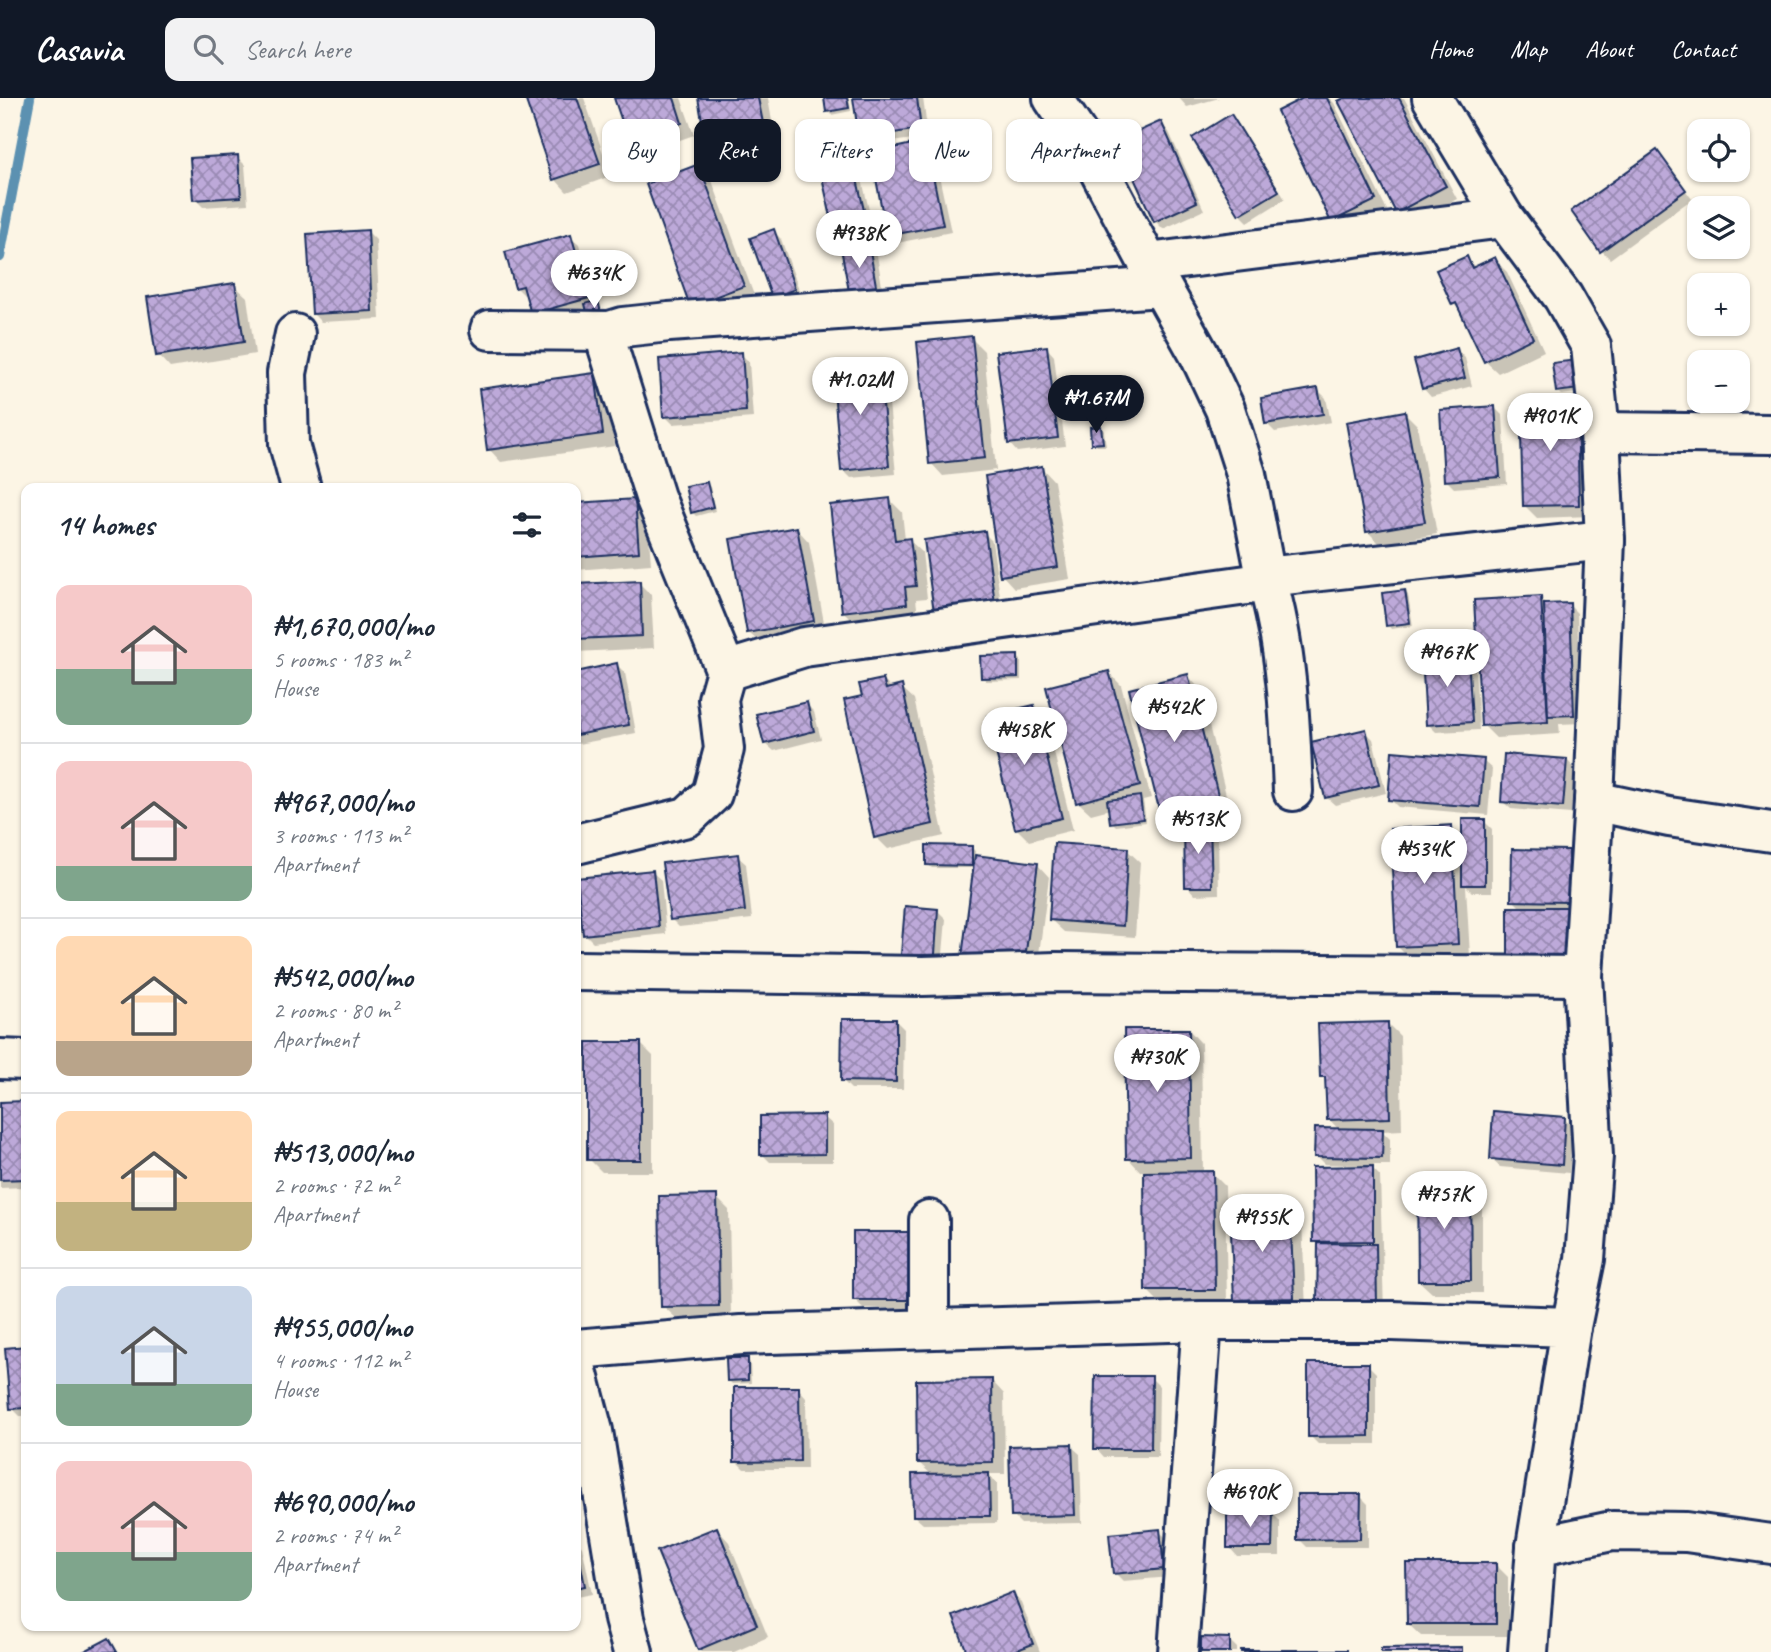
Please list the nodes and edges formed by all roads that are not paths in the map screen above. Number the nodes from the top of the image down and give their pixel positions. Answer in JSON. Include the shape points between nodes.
{"nodes":[{"id":1,"x":1053,"y":98,"type":"edge"},
{"id":2,"x":1432,"y":98,"type":"edge"},
{"id":3,"x":1504,"y":218,"type":"junction"},
{"id":4,"x":1154,"y":275,"type":"junction"},
{"id":5,"x":490,"y":330,"type":"dead end"},
{"id":6,"x":610,"y":331,"type":"junction"},
{"id":7,"x":295,"y":334,"type":"dead end"},
{"id":8,"x":1600,"y":432,"type":"junction"},
{"id":9,"x":1771,"y":434,"type":"edge"},
{"id":10,"x":300,"y":483,"type":"edge"},
{"id":11,"x":1605,"y":540,"type":"junction"},
{"id":12,"x":1266,"y":577,"type":"junction"},
{"id":13,"x":726,"y":671,"type":"junction"},
{"id":14,"x":1293,"y":790,"type":"dead end"},
{"id":15,"x":1594,"y":801,"type":"junction"},
{"id":16,"x":1771,"y":832,"type":"edge"},
{"id":17,"x":581,"y":843,"type":"edge"},
{"id":18,"x":581,"y":971,"type":"edge"},
{"id":19,"x":1583,"y":976,"type":"junction"},
{"id":20,"x":0,"y":1059,"type":"edge"},
{"id":21,"x":21,"y":1060,"type":"edge"},
{"id":22,"x":929,"y":1220,"type":"dead end"},
{"id":23,"x":1202,"y":1321,"type":"junction"},
{"id":24,"x":929,"y":1327,"type":"junction"},
{"id":25,"x":1571,"y":1327,"type":"junction"},
{"id":26,"x":581,"y":1349,"type":"edge"},
{"id":27,"x":581,"y":1386,"type":"edge"},
{"id":28,"x":1771,"y":1544,"type":"edge"},
{"id":29,"x":1536,"y":1547,"type":"junction"},
{"id":30,"x":633,"y":1652,"type":"edge"},
{"id":31,"x":1178,"y":1652,"type":"edge"},
{"id":32,"x":1528,"y":1652,"type":"edge"}],
"edges":[{"from":1,"to":4,"type":"street","via":[[1090,153]]},
{"from":2,"to":3,"type":"street"},
{"from":3,"to":4,"type":"street"},
{"from":3,"to":8,"type":"street","via":[[1563,297],[1591,346]]},
{"from":4,"to":6,"type":"street"},
{"from":4,"to":12,"type":"street","via":[[1225,409],[1246,474]]},
{"from":5,"to":6,"type":"street"},
{"from":6,"to":13,"type":"street","via":[[608,347],[655,497]]},
{"from":7,"to":10,"type":"street","via":[[287,373],[289,444]]},
{"from":8,"to":9,"type":"street"},
{"from":8,"to":11,"type":"street"},
{"from":11,"to":12,"type":"street"},
{"from":11,"to":15,"type":"street"},
{"from":12,"to":13,"type":"street","via":[[1254,584],[804,647]]},
{"from":12,"to":14,"type":"street","via":[[1284,659]]},
{"from":13,"to":17,"type":"street","via":[[718,699],[724,749],[712,794],[687,817]]},
{"from":15,"to":16,"type":"street"},
{"from":15,"to":19,"type":"street"},
{"from":18,"to":19,"type":"street"},
{"from":19,"to":25,"type":"street","via":[[1593,1156],[1585,1259]]},
{"from":20,"to":21,"type":"street"},
{"from":22,"to":24,"type":"street"},
{"from":23,"to":24,"type":"street"},
{"from":23,"to":25,"type":"street"},
{"from":23,"to":31,"type":"street"},
{"from":24,"to":26,"type":"street","via":[[741,1335]]},
{"from":25,"to":29,"type":"street"},
{"from":27,"to":30,"type":"street"},
{"from":28,"to":29,"type":"street","via":[[1686,1532],[1612,1531]]},
{"from":29,"to":32,"type":"street"}]}
